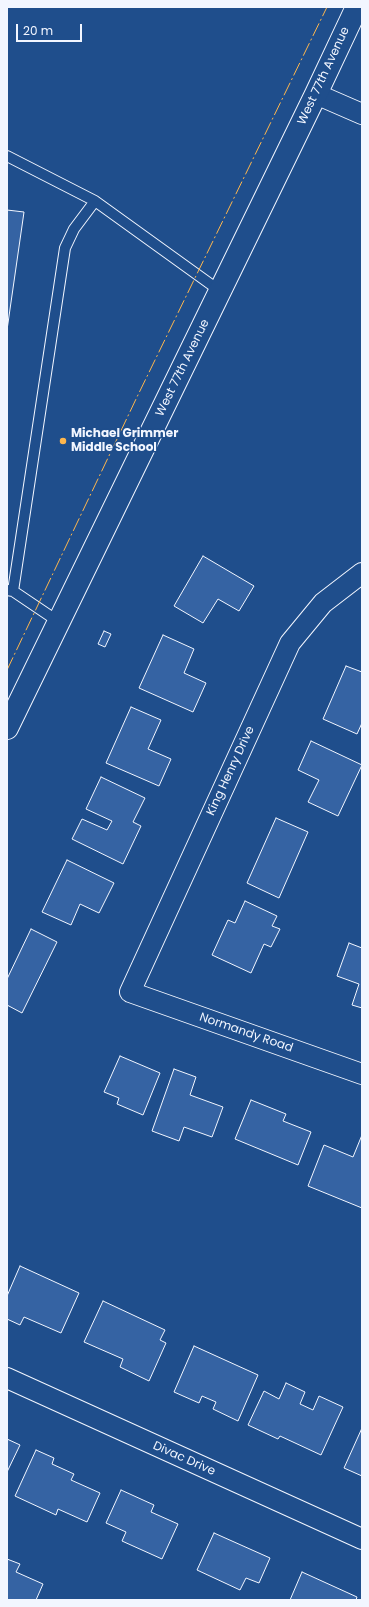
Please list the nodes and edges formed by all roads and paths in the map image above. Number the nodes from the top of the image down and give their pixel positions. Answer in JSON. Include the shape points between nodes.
{"nodes":[{"id":1,"x":357,"y":7,"type":"edge"},
{"id":2,"x":316,"y":94,"type":"junction"},
{"id":3,"x":362,"y":114,"type":"edge"},
{"id":4,"x":7,"y":156,"type":"edge"},
{"id":5,"x":95,"y":201,"type":"junction"},
{"id":6,"x":220,"y":291,"type":"junction"},
{"id":7,"x":362,"y":573,"type":"edge"},
{"id":8,"x":10,"y":590,"type":"edge"},
{"id":9,"x":59,"y":622,"type":"junction"},
{"id":10,"x":7,"y":728,"type":"edge"},
{"id":11,"x":130,"y":992,"type":"joint"},
{"id":12,"x":362,"y":1074,"type":"edge"},
{"id":13,"x":7,"y":1378,"type":"edge"},
{"id":14,"x":362,"y":1539,"type":"edge"}],
"edges":[{"from":1,"to":2,"type":"street","name":"West 77th Avenue"},
{"from":2,"to":3,"type":"street"},
{"from":2,"to":6,"type":"street","name":"West 77th Avenue"},
{"from":4,"to":5,"type":"lane"},
{"from":5,"to":6,"type":"lane"},
{"from":5,"to":8,"type":"lane","via":[[74,229],[65,248]]},
{"from":6,"to":9,"type":"street","name":"West 77th Avenue"},
{"from":7,"to":11,"type":"street","name":"King Henry Drive","via":[[323,603],[290,643]]},
{"from":8,"to":9,"type":"lane"},
{"from":9,"to":10,"type":"street","name":"West 77th Avenue"},
{"from":11,"to":12,"type":"street","name":"Normandy Road"},
{"from":13,"to":14,"type":"street","name":"Divac Drive"}]}
